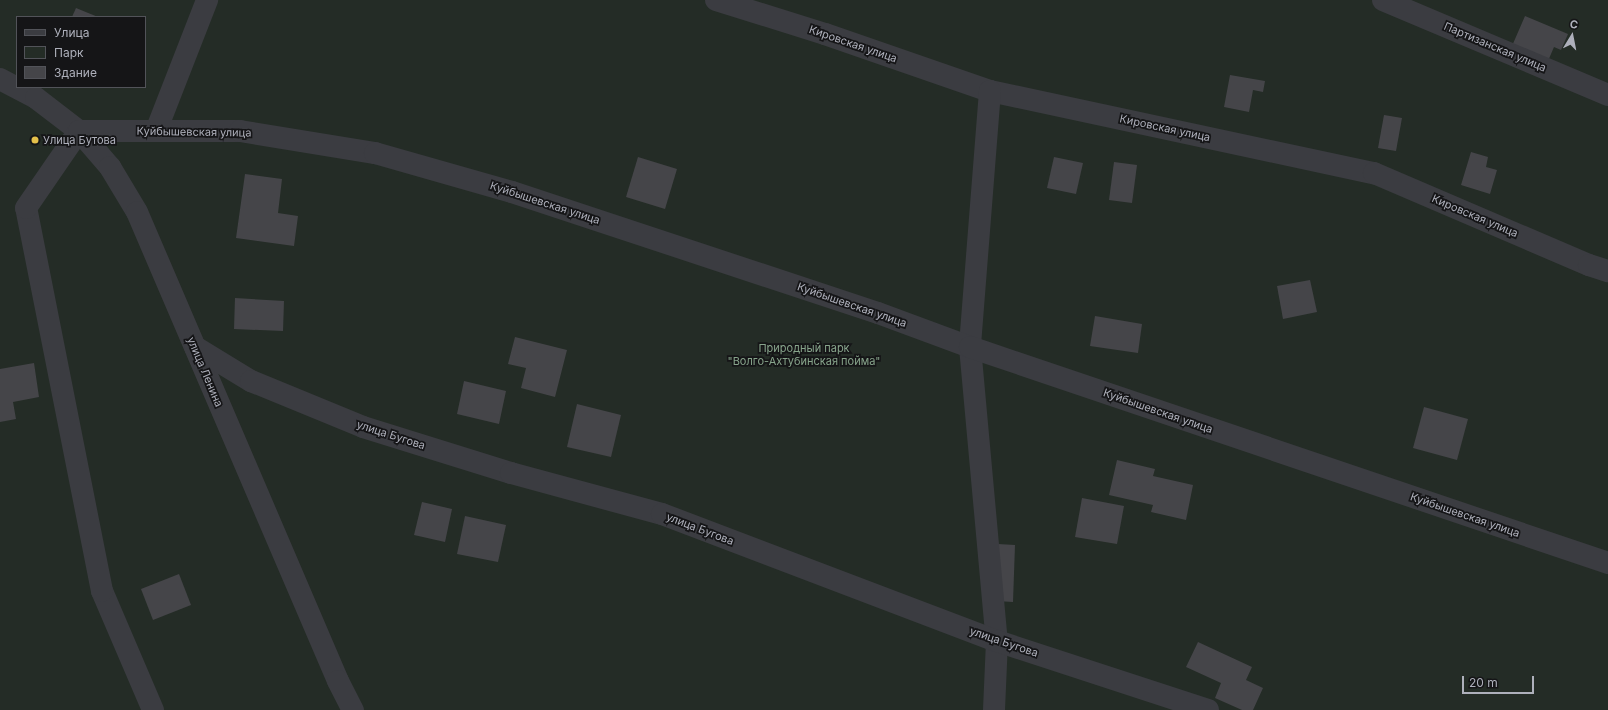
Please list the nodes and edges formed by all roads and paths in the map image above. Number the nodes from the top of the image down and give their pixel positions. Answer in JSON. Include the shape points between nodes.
{"nodes":[{"id":1,"x":207,"y":0,"type":"edge"},
{"id":2,"x":716,"y":0,"type":"edge"},
{"id":3,"x":1383,"y":0,"type":"edge"},
{"id":4,"x":0,"y":79,"type":"edge"},
{"id":5,"x":16,"y":87,"type":"edge"},
{"id":6,"x":17,"y":88,"type":"edge"},
{"id":7,"x":990,"y":91,"type":"junction"},
{"id":8,"x":1608,"y":95,"type":"edge"},
{"id":9,"x":79,"y":131,"type":"junction"},
{"id":10,"x":156,"y":131,"type":"junction"},
{"id":11,"x":1608,"y":271,"type":"edge"},
{"id":12,"x":195,"y":347,"type":"junction"},
{"id":13,"x":970,"y":347,"type":"junction"},
{"id":14,"x":1608,"y":563,"type":"edge"},
{"id":15,"x":997,"y":641,"type":"junction"},
{"id":16,"x":153,"y":710,"type":"edge"},
{"id":17,"x":353,"y":710,"type":"edge"},
{"id":18,"x":994,"y":710,"type":"edge"},
{"id":19,"x":1208,"y":710,"type":"edge"}],
"edges":[{"from":1,"to":10,"type":"street"},
{"from":2,"to":7,"type":"street","name":"Кировская улица","via":[[825,34]]},
{"from":3,"to":8,"type":"street","name":"Партизанская улица"},
{"from":4,"to":5,"type":"street","name":"улица Ленина"},
{"from":6,"to":9,"type":"street","name":"улица Ленина","via":[[36,98]]},
{"from":7,"to":11,"type":"street","name":"Кировская улица","via":[[1374,173]]},
{"from":7,"to":13,"type":"street"},
{"from":9,"to":10,"type":"street","name":"Куйбышевская улица"},
{"from":9,"to":12,"type":"street","name":"улица Ленина","via":[[110,167],[137,212]]},
{"from":9,"to":16,"type":"street","via":[[26,208],[102,591]]},
{"from":10,"to":13,"type":"street","name":"Куйбышевская улица","via":[[240,131],[376,153],[512,192],[878,313]]},
{"from":12,"to":15,"type":"street","name":"улица Бугова","via":[[251,381],[363,427],[510,473],[662,514]]},
{"from":12,"to":17,"type":"street","name":"улица Ленина","via":[[338,681]]},
{"from":13,"to":14,"type":"street","name":"Куйбышевская улица"},
{"from":13,"to":15,"type":"street"},
{"from":15,"to":18,"type":"street"},
{"from":15,"to":19,"type":"street","name":"улица Бугова"}]}
